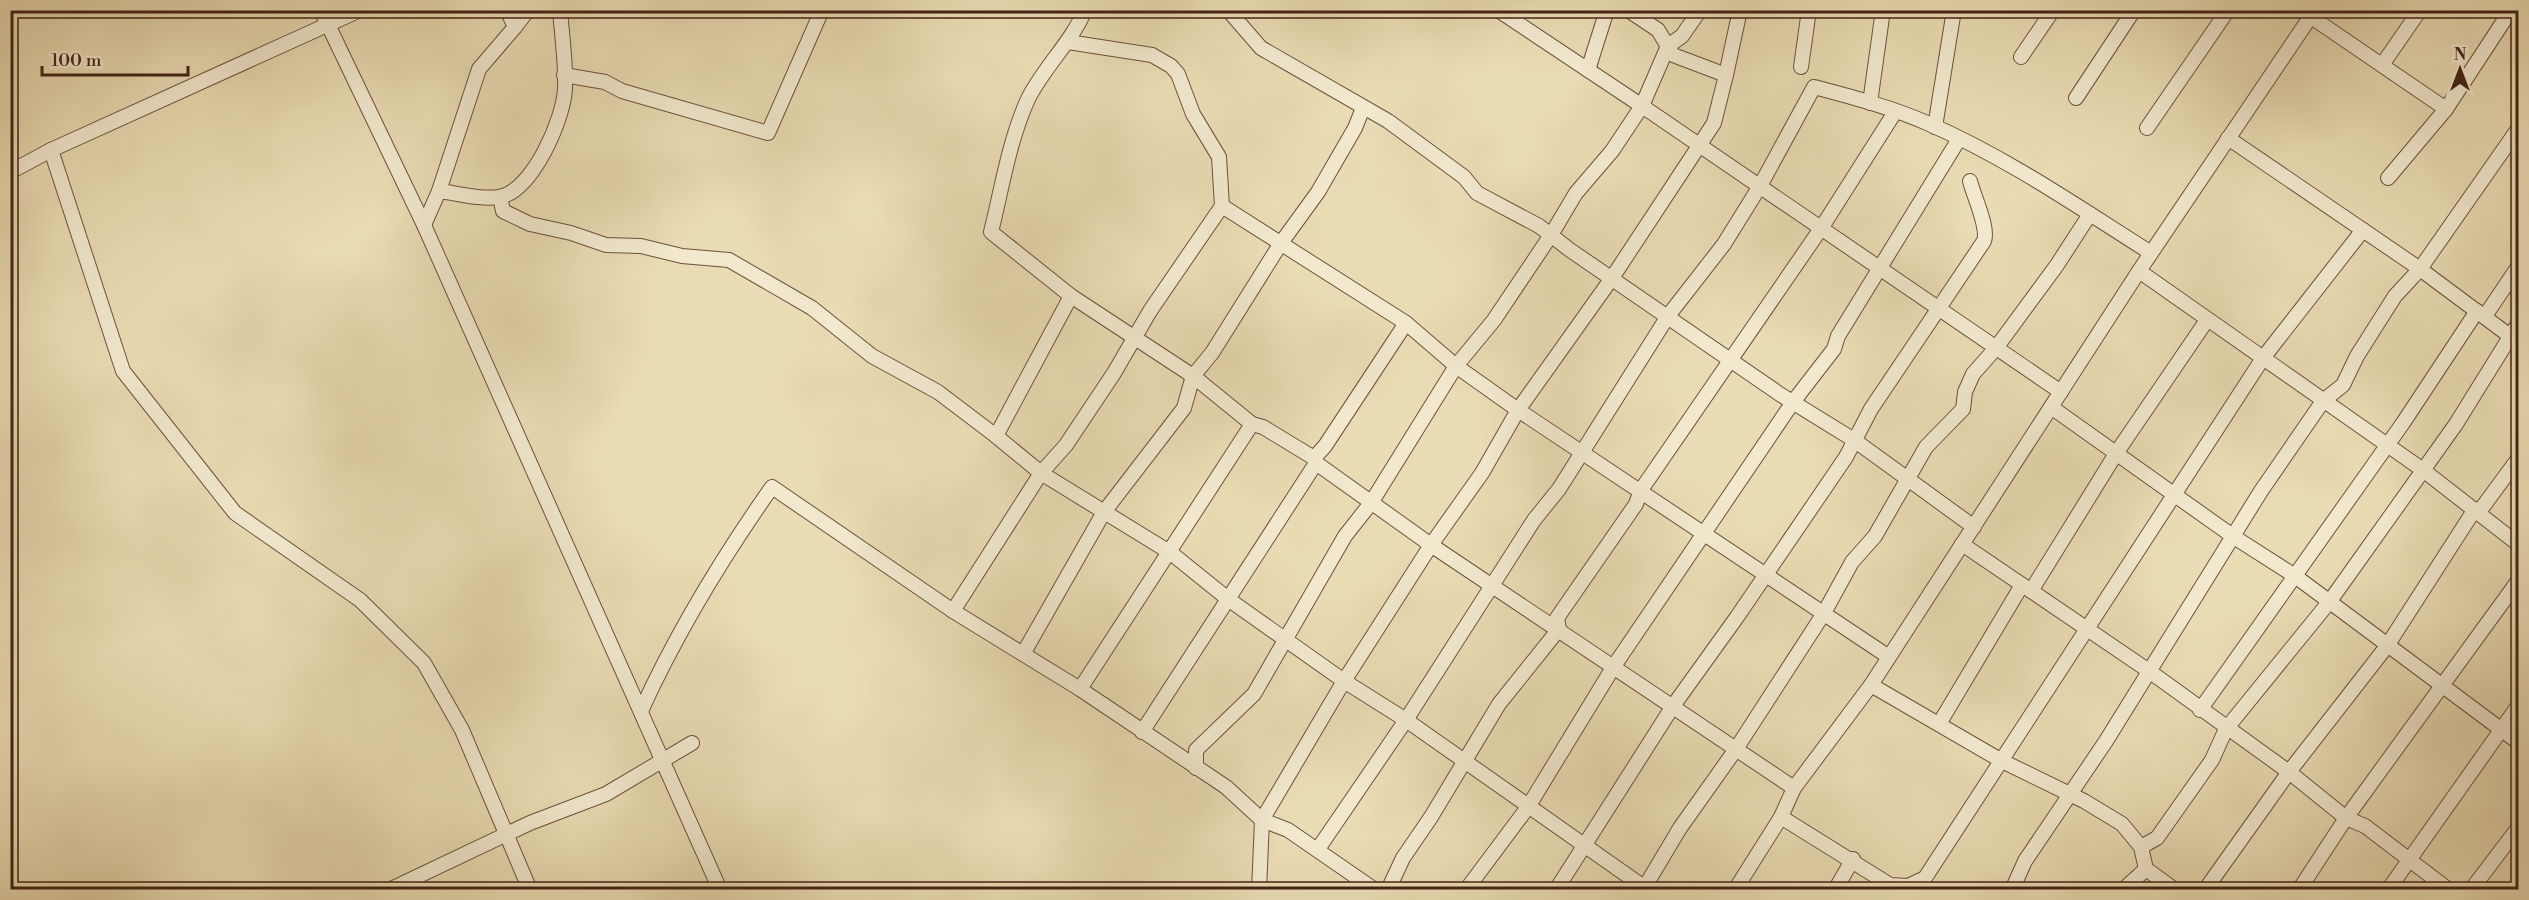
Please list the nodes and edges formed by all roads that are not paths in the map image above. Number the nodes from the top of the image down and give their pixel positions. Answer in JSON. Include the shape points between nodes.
{"nodes":[{"id":1,"x":321,"y":10,"type":"edge"},
{"id":2,"x":360,"y":10,"type":"edge"},
{"id":3,"x":507,"y":10,"type":"edge"},
{"id":4,"x":528,"y":10,"type":"edge"},
{"id":5,"x":560,"y":10,"type":"edge"},
{"id":6,"x":822,"y":10,"type":"edge"},
{"id":7,"x":1085,"y":10,"type":"edge"},
{"id":8,"x":1228,"y":10,"type":"edge"},
{"id":9,"x":1498,"y":10,"type":"edge"},
{"id":10,"x":1607,"y":10,"type":"edge"},
{"id":11,"x":1628,"y":10,"type":"edge"},
{"id":12,"x":1700,"y":10,"type":"edge"},
{"id":13,"x":1740,"y":10,"type":"edge"},
{"id":14,"x":1809,"y":10,"type":"edge"},
{"id":15,"x":1883,"y":10,"type":"edge"},
{"id":16,"x":2054,"y":10,"type":"edge"},
{"id":17,"x":2134,"y":10,"type":"edge"},
{"id":18,"x":2228,"y":10,"type":"edge"},
{"id":19,"x":2420,"y":10,"type":"edge"},
{"id":20,"x":2511,"y":10,"type":"edge"},
{"id":21,"x":1956,"y":13,"type":"edge"},
{"id":22,"x":2309,"y":13,"type":"edge"},
{"id":23,"x":328,"y":27,"type":"junction"},
{"id":24,"x":515,"y":27,"type":"junction"},
{"id":25,"x":1068,"y":42,"type":"junction"},
{"id":26,"x":1668,"y":46,"type":"junction"},
{"id":27,"x":2020,"y":57,"type":"dead end"},
{"id":28,"x":2382,"y":64,"type":"junction"},
{"id":29,"x":1801,"y":67,"type":"dead end"},
{"id":30,"x":1588,"y":70,"type":"junction"},
{"id":31,"x":564,"y":75,"type":"junction"},
{"id":32,"x":1726,"y":75,"type":"junction"},
{"id":33,"x":2076,"y":98,"type":"dead end"},
{"id":34,"x":1870,"y":103,"type":"junction"},
{"id":35,"x":1642,"y":106,"type":"junction"},
{"id":36,"x":1363,"y":108,"type":"junction"},
{"id":37,"x":2446,"y":110,"type":"junction"},
{"id":38,"x":1895,"y":112,"type":"junction"},
{"id":39,"x":1935,"y":127,"type":"junction"},
{"id":40,"x":2147,"y":128,"type":"dead end"},
{"id":41,"x":2518,"y":129,"type":"edge"},
{"id":42,"x":2228,"y":138,"type":"junction"},
{"id":43,"x":1959,"y":139,"type":"junction"},
{"id":44,"x":1699,"y":144,"type":"junction"},
{"id":45,"x":51,"y":150,"type":"junction"},
{"id":46,"x":10,"y":172,"type":"edge"},
{"id":47,"x":2388,"y":178,"type":"dead end"},
{"id":48,"x":1970,"y":181,"type":"dead end"},
{"id":49,"x":1760,"y":186,"type":"junction"},
{"id":50,"x":439,"y":191,"type":"junction"},
{"id":51,"x":500,"y":197,"type":"junction"},
{"id":52,"x":1222,"y":206,"type":"junction"},
{"id":53,"x":2090,"y":214,"type":"junction"},
{"id":54,"x":424,"y":225,"type":"junction"},
{"id":55,"x":1822,"y":227,"type":"junction"},
{"id":56,"x":2363,"y":230,"type":"junction"},
{"id":57,"x":1551,"y":235,"type":"junction"},
{"id":58,"x":1281,"y":243,"type":"junction"},
{"id":59,"x":2151,"y":253,"type":"junction"},
{"id":60,"x":1878,"y":267,"type":"junction"},
{"id":61,"x":2518,"y":267,"type":"edge"},
{"id":62,"x":2420,"y":269,"type":"junction"},
{"id":63,"x":2139,"y":271,"type":"junction"},
{"id":64,"x":1612,"y":278,"type":"junction"},
{"id":65,"x":1071,"y":296,"type":"junction"},
{"id":66,"x":1936,"y":309,"type":"junction"},
{"id":67,"x":2481,"y":313,"type":"junction"},
{"id":68,"x":1668,"y":316,"type":"junction"},
{"id":69,"x":2207,"y":320,"type":"junction"},
{"id":70,"x":1406,"y":323,"type":"junction"},
{"id":71,"x":2518,"y":324,"type":"edge"},
{"id":72,"x":1135,"y":338,"type":"junction"},
{"id":73,"x":2514,"y":339,"type":"edge"},
{"id":74,"x":1996,"y":348,"type":"junction"},
{"id":75,"x":2263,"y":358,"type":"junction"},
{"id":76,"x":1731,"y":360,"type":"junction"},
{"id":77,"x":1456,"y":366,"type":"junction"},
{"id":78,"x":1193,"y":376,"type":"junction"},
{"id":79,"x":2061,"y":392,"type":"junction"},
{"id":80,"x":2323,"y":401,"type":"junction"},
{"id":81,"x":1793,"y":402,"type":"junction"},
{"id":82,"x":2051,"y":407,"type":"junction"},
{"id":83,"x":1518,"y":410,"type":"junction"},
{"id":84,"x":1252,"y":424,"type":"junction"},
{"id":85,"x":996,"y":436,"type":"junction"},
{"id":86,"x":1854,"y":440,"type":"junction"},
{"id":87,"x":2386,"y":445,"type":"junction"},
{"id":88,"x":2117,"y":452,"type":"junction"},
{"id":89,"x":1583,"y":453,"type":"junction"},
{"id":90,"x":2518,"y":459,"type":"edge"},
{"id":91,"x":1315,"y":461,"type":"junction"},
{"id":92,"x":2423,"y":470,"type":"junction"},
{"id":93,"x":1041,"y":473,"type":"junction"},
{"id":94,"x":1909,"y":479,"type":"junction"},
{"id":95,"x":1641,"y":490,"type":"junction"},
{"id":96,"x":2176,"y":493,"type":"junction"},
{"id":97,"x":1371,"y":503,"type":"junction"},
{"id":98,"x":2477,"y":510,"type":"junction"},
{"id":99,"x":1104,"y":512,"type":"junction"},
{"id":100,"x":1974,"y":527,"type":"junction"},
{"id":101,"x":1702,"y":534,"type":"junction"},
{"id":102,"x":2234,"y":537,"type":"junction"},
{"id":103,"x":1962,"y":544,"type":"junction"},
{"id":104,"x":2518,"y":544,"type":"edge"},
{"id":105,"x":1431,"y":545,"type":"junction"},
{"id":106,"x":1171,"y":553,"type":"junction"},
{"id":107,"x":1765,"y":574,"type":"junction"},
{"id":108,"x":2295,"y":576,"type":"junction"},
{"id":109,"x":2518,"y":580,"type":"edge"},
{"id":110,"x":1494,"y":584,"type":"junction"},
{"id":111,"x":2026,"y":588,"type":"junction"},
{"id":112,"x":1228,"y":599,"type":"junction"},
{"id":113,"x":2330,"y":601,"type":"junction"},
{"id":114,"x":953,"y":611,"type":"junction"},
{"id":115,"x":1824,"y":613,"type":"junction"},
{"id":116,"x":2087,"y":628,"type":"junction"},
{"id":117,"x":1559,"y":629,"type":"junction"},
{"id":118,"x":1286,"y":640,"type":"junction"},
{"id":119,"x":2387,"y":646,"type":"junction"},
{"id":120,"x":1023,"y":654,"type":"junction"},
{"id":121,"x":1889,"y":657,"type":"junction"},
{"id":122,"x":1614,"y":666,"type":"junction"},
{"id":123,"x":2149,"y":671,"type":"junction"},
{"id":124,"x":1344,"y":681,"type":"junction"},
{"id":125,"x":1871,"y":685,"type":"junction"},
{"id":126,"x":2443,"y":688,"type":"junction"},
{"id":127,"x":1080,"y":689,"type":"junction"},
{"id":128,"x":1673,"y":706,"type":"junction"},
{"id":129,"x":2518,"y":706,"type":"edge"},
{"id":130,"x":2200,"y":710,"type":"junction"},
{"id":131,"x":641,"y":711,"type":"junction"},
{"id":132,"x":1406,"y":720,"type":"junction"},
{"id":133,"x":1939,"y":724,"type":"junction"},
{"id":134,"x":2226,"y":729,"type":"junction"},
{"id":135,"x":2502,"y":730,"type":"junction"},
{"id":136,"x":1142,"y":732,"type":"junction"},
{"id":137,"x":2518,"y":742,"type":"edge"},
{"id":138,"x":692,"y":743,"type":"dead end"},
{"id":139,"x":1736,"y":749,"type":"junction"},
{"id":140,"x":663,"y":760,"type":"junction"},
{"id":141,"x":2002,"y":761,"type":"junction"},
{"id":142,"x":1464,"y":762,"type":"junction"},
{"id":143,"x":1196,"y":768,"type":"junction"},
{"id":144,"x":2289,"y":772,"type":"junction"},
{"id":145,"x":1794,"y":788,"type":"junction"},
{"id":146,"x":2069,"y":794,"type":"junction"},
{"id":147,"x":1528,"y":807,"type":"junction"},
{"id":148,"x":1781,"y":817,"type":"junction"},
{"id":149,"x":2346,"y":818,"type":"junction"},
{"id":150,"x":1262,"y":820,"type":"junction"},
{"id":151,"x":2518,"y":828,"type":"edge"},
{"id":152,"x":506,"y":834,"type":"junction"},
{"id":153,"x":1585,"y":846,"type":"junction"},
{"id":154,"x":2141,"y":847,"type":"junction"},
{"id":155,"x":1318,"y":849,"type":"junction"},
{"id":156,"x":1853,"y":859,"type":"junction"},
{"id":157,"x":2408,"y":860,"type":"junction"},
{"id":158,"x":2146,"y":868,"type":"junction"},
{"id":159,"x":1645,"y":889,"type":"edge"},
{"id":160,"x":389,"y":890,"type":"edge"},
{"id":161,"x":530,"y":890,"type":"edge"},
{"id":162,"x":720,"y":890,"type":"edge"},
{"id":163,"x":1259,"y":890,"type":"edge"},
{"id":164,"x":1375,"y":890,"type":"edge"},
{"id":165,"x":1388,"y":890,"type":"edge"},
{"id":166,"x":1466,"y":890,"type":"edge"},
{"id":167,"x":1556,"y":890,"type":"edge"},
{"id":168,"x":1735,"y":890,"type":"edge"},
{"id":169,"x":1835,"y":890,"type":"edge"},
{"id":170,"x":2012,"y":890,"type":"edge"},
{"id":171,"x":2123,"y":890,"type":"edge"},
{"id":172,"x":2175,"y":890,"type":"edge"},
{"id":173,"x":2205,"y":890,"type":"edge"},
{"id":174,"x":2298,"y":890,"type":"edge"},
{"id":175,"x":2388,"y":890,"type":"edge"},
{"id":176,"x":2450,"y":890,"type":"edge"},
{"id":177,"x":2471,"y":890,"type":"edge"}],
"edges":[{"from":1,"to":23,"type":"street"},
{"from":2,"to":23,"type":"street"},
{"from":3,"to":24,"type":"street"},
{"from":4,"to":24,"type":"street"},
{"from":5,"to":31,"type":"street"},
{"from":6,"to":31,"type":"street","via":[[768,133],[622,91],[604,82]]},
{"from":7,"to":25,"type":"street"},
{"from":8,"to":36,"type":"street","via":[[1261,48]]},
{"from":9,"to":30,"type":"street"},
{"from":10,"to":30,"type":"street"},
{"from":11,"to":26,"type":"street","via":[[1658,30]]},
{"from":12,"to":26,"type":"street","via":[[1682,36]]},
{"from":13,"to":32,"type":"street"},
{"from":14,"to":29,"type":"street"},
{"from":15,"to":34,"type":"street"},
{"from":16,"to":27,"type":"street"},
{"from":17,"to":33,"type":"street"},
{"from":18,"to":40,"type":"street"},
{"from":19,"to":28,"type":"street"},
{"from":20,"to":37,"type":"street"},
{"from":21,"to":39,"type":"street"},
{"from":22,"to":28,"type":"street"},
{"from":22,"to":42,"type":"street"},
{"from":23,"to":45,"type":"street"},
{"from":23,"to":54,"type":"street"},
{"from":24,"to":50,"type":"street","via":[[479,69]]},
{"from":25,"to":52,"type":"street","via":[[1152,55],[1171,66],[1219,157]]},
{"from":25,"to":65,"type":"street","via":[[1029,99],[1016,131],[991,232]]},
{"from":26,"to":32,"type":"street","via":[[1673,55]]},
{"from":26,"to":35,"type":"street"},
{"from":28,"to":37,"type":"street"},
{"from":30,"to":35,"type":"street"},
{"from":31,"to":51,"type":"street","via":[[561,106],[536,168],[522,185]]},
{"from":32,"to":44,"type":"street","via":[[1714,123]]},
{"from":34,"to":38,"type":"street"},
{"from":34,"to":49,"type":"street","via":[[1814,87]]},
{"from":35,"to":44,"type":"street"},
{"from":35,"to":57,"type":"street","via":[[1612,151],[1576,193]]},
{"from":36,"to":57,"type":"street","via":[[1389,121],[1464,177],[1477,193]]},
{"from":36,"to":58,"type":"street","via":[[1318,192]]},
{"from":37,"to":47,"type":"street"},
{"from":38,"to":39,"type":"street"},
{"from":38,"to":55,"type":"street"},
{"from":39,"to":43,"type":"street"},
{"from":41,"to":62,"type":"street"},
{"from":42,"to":56,"type":"street"},
{"from":42,"to":59,"type":"street"},
{"from":43,"to":53,"type":"street","via":[[2006,162]]},
{"from":43,"to":60,"type":"street"},
{"from":44,"to":49,"type":"street"},
{"from":44,"to":64,"type":"street"},
{"from":45,"to":46,"type":"street"},
{"from":45,"to":152,"type":"street","via":[[123,371],[235,513],[360,600],[424,663],[462,730]]},
{"from":48,"to":66,"type":"street","via":[[1987,234]]},
{"from":49,"to":55,"type":"street"},
{"from":49,"to":68,"type":"street","via":[[1724,244]]},
{"from":50,"to":51,"type":"street"},
{"from":50,"to":54,"type":"street"},
{"from":51,"to":85,"type":"street","via":[[504,212],[521,220],[606,245],[641,246],[682,256],[729,260],[812,308],[872,356],[938,392]]},
{"from":52,"to":58,"type":"street"},
{"from":52,"to":72,"type":"street"},
{"from":53,"to":59,"type":"street"},
{"from":53,"to":74,"type":"street"},
{"from":54,"to":131,"type":"street"},
{"from":55,"to":60,"type":"street"},
{"from":55,"to":76,"type":"street"},
{"from":56,"to":62,"type":"street"},
{"from":56,"to":75,"type":"street"},
{"from":57,"to":64,"type":"street"},
{"from":57,"to":77,"type":"street","via":[[1494,320]]},
{"from":58,"to":70,"type":"street"},
{"from":58,"to":78,"type":"street","via":[[1212,353]]},
{"from":59,"to":63,"type":"street"},
{"from":60,"to":66,"type":"street"},
{"from":60,"to":81,"type":"street","via":[[1834,348]]},
{"from":61,"to":67,"type":"street"},
{"from":62,"to":67,"type":"street"},
{"from":62,"to":80,"type":"street","via":[[2395,296],[2343,385]]},
{"from":63,"to":69,"type":"street"},
{"from":63,"to":79,"type":"street"},
{"from":64,"to":68,"type":"street"},
{"from":64,"to":83,"type":"street"},
{"from":65,"to":72,"type":"street"},
{"from":65,"to":85,"type":"street"},
{"from":66,"to":74,"type":"street"},
{"from":66,"to":86,"type":"street"},
{"from":67,"to":73,"type":"street"},
{"from":67,"to":87,"type":"street"},
{"from":68,"to":76,"type":"street"},
{"from":68,"to":89,"type":"street"},
{"from":69,"to":75,"type":"street"},
{"from":69,"to":88,"type":"street"},
{"from":70,"to":77,"type":"street"},
{"from":70,"to":91,"type":"street"},
{"from":71,"to":73,"type":"street"},
{"from":72,"to":78,"type":"street"},
{"from":72,"to":93,"type":"street","via":[[1066,445]]},
{"from":73,"to":92,"type":"street"},
{"from":74,"to":79,"type":"street"},
{"from":74,"to":94,"type":"street","via":[[1973,374],[1963,409],[1926,447]]},
{"from":75,"to":80,"type":"street"},
{"from":75,"to":96,"type":"street"},
{"from":76,"to":81,"type":"street"},
{"from":76,"to":95,"type":"street"},
{"from":77,"to":83,"type":"street"},
{"from":77,"to":97,"type":"street"},
{"from":78,"to":84,"type":"street"},
{"from":78,"to":99,"type":"street","via":[[1184,408]]},
{"from":79,"to":82,"type":"street"},
{"from":80,"to":87,"type":"street"},
{"from":80,"to":102,"type":"street"},
{"from":81,"to":86,"type":"street"},
{"from":81,"to":101,"type":"street"},
{"from":82,"to":88,"type":"street"},
{"from":82,"to":100,"type":"street"},
{"from":83,"to":89,"type":"street"},
{"from":83,"to":105,"type":"street","via":[[1482,473]]},
{"from":84,"to":91,"type":"street"},
{"from":84,"to":106,"type":"street"},
{"from":85,"to":93,"type":"street"},
{"from":86,"to":94,"type":"street"},
{"from":86,"to":107,"type":"street"},
{"from":87,"to":92,"type":"street"},
{"from":87,"to":108,"type":"street"},
{"from":88,"to":96,"type":"street"},
{"from":88,"to":111,"type":"street"},
{"from":89,"to":95,"type":"street"},
{"from":89,"to":110,"type":"street"},
{"from":90,"to":98,"type":"street"},
{"from":91,"to":97,"type":"street"},
{"from":91,"to":112,"type":"street"},
{"from":92,"to":98,"type":"street"},
{"from":92,"to":113,"type":"street"},
{"from":93,"to":99,"type":"street"},
{"from":93,"to":114,"type":"street"},
{"from":94,"to":100,"type":"street"},
{"from":94,"to":115,"type":"street","via":[[1875,536],[1852,562]]},
{"from":95,"to":101,"type":"street"},
{"from":95,"to":117,"type":"street","via":[[1636,504],[1557,618]]},
{"from":96,"to":102,"type":"street"},
{"from":96,"to":116,"type":"street"},
{"from":97,"to":105,"type":"street"},
{"from":97,"to":118,"type":"street","via":[[1345,536]]},
{"from":98,"to":104,"type":"street"},
{"from":98,"to":119,"type":"street"},
{"from":99,"to":106,"type":"street"},
{"from":99,"to":120,"type":"street"},
{"from":100,"to":103,"type":"street"},
{"from":101,"to":107,"type":"street"},
{"from":101,"to":122,"type":"street"},
{"from":102,"to":108,"type":"street"},
{"from":102,"to":123,"type":"street"},
{"from":103,"to":111,"type":"street"},
{"from":103,"to":121,"type":"street"},
{"from":105,"to":110,"type":"street"},
{"from":105,"to":124,"type":"street"},
{"from":106,"to":112,"type":"street"},
{"from":106,"to":127,"type":"street"},
{"from":107,"to":115,"type":"street"},
{"from":107,"to":128,"type":"street"},
{"from":108,"to":113,"type":"street"},
{"from":108,"to":130,"type":"street"},
{"from":109,"to":126,"type":"street"},
{"from":110,"to":117,"type":"street"},
{"from":110,"to":132,"type":"street"},
{"from":111,"to":116,"type":"street"},
{"from":111,"to":133,"type":"street"},
{"from":112,"to":118,"type":"street"},
{"from":112,"to":136,"type":"street"},
{"from":113,"to":119,"type":"street"},
{"from":113,"to":134,"type":"street"},
{"from":114,"to":120,"type":"street"},
{"from":114,"to":131,"type":"street","via":[[772,487],[732,545],[664,660]]},
{"from":115,"to":121,"type":"street"},
{"from":115,"to":139,"type":"street"},
{"from":116,"to":123,"type":"street"},
{"from":116,"to":141,"type":"street"},
{"from":117,"to":122,"type":"street"},
{"from":117,"to":142,"type":"street","via":[[1499,704]]},
{"from":118,"to":124,"type":"street"},
{"from":118,"to":143,"type":"street","via":[[1254,694],[1196,750]]},
{"from":119,"to":126,"type":"street"},
{"from":119,"to":144,"type":"street"},
{"from":120,"to":127,"type":"street"},
{"from":121,"to":125,"type":"street"},
{"from":122,"to":128,"type":"street"},
{"from":122,"to":147,"type":"street"},
{"from":123,"to":130,"type":"street"},
{"from":123,"to":146,"type":"street"},
{"from":124,"to":132,"type":"street"},
{"from":124,"to":150,"type":"street"},
{"from":125,"to":133,"type":"street"},
{"from":125,"to":145,"type":"street"},
{"from":126,"to":135,"type":"street"},
{"from":126,"to":149,"type":"street"},
{"from":127,"to":136,"type":"street"},
{"from":128,"to":139,"type":"street"},
{"from":128,"to":153,"type":"street"},
{"from":129,"to":135,"type":"street"},
{"from":130,"to":134,"type":"street"},
{"from":131,"to":140,"type":"street"},
{"from":132,"to":142,"type":"street"},
{"from":132,"to":155,"type":"street"},
{"from":133,"to":141,"type":"street"},
{"from":134,"to":144,"type":"street"},
{"from":134,"to":154,"type":"street","via":[[2212,760],[2157,838]]},
{"from":135,"to":137,"type":"street"},
{"from":135,"to":157,"type":"street"},
{"from":136,"to":143,"type":"street"},
{"from":138,"to":140,"type":"street"},
{"from":139,"to":145,"type":"street"},
{"from":139,"to":159,"type":"street","via":[[1680,828]]},
{"from":140,"to":152,"type":"street","via":[[606,794]]},
{"from":140,"to":162,"type":"street"},
{"from":141,"to":146,"type":"street"},
{"from":141,"to":156,"type":"street","via":[[1925,878],[1908,886],[1890,885]]},
{"from":142,"to":147,"type":"street"},
{"from":142,"to":165,"type":"street","via":[[1403,858]]},
{"from":143,"to":150,"type":"street","via":[[1237,796]]},
{"from":144,"to":149,"type":"street"},
{"from":144,"to":173,"type":"street"},
{"from":145,"to":148,"type":"street"},
{"from":146,"to":154,"type":"street","via":[[2122,824]]},
{"from":146,"to":170,"type":"street","via":[[2025,861]]},
{"from":147,"to":153,"type":"street"},
{"from":147,"to":166,"type":"street"},
{"from":148,"to":156,"type":"street"},
{"from":148,"to":168,"type":"street"},
{"from":149,"to":157,"type":"street","via":[[2365,826]]},
{"from":149,"to":174,"type":"street"},
{"from":150,"to":155,"type":"street","via":[[1288,830]]},
{"from":150,"to":163,"type":"street"},
{"from":151,"to":177,"type":"street"},
{"from":152,"to":160,"type":"street"},
{"from":152,"to":161,"type":"street"},
{"from":153,"to":159,"type":"street"},
{"from":153,"to":167,"type":"street"},
{"from":154,"to":158,"type":"street"},
{"from":155,"to":164,"type":"street"},
{"from":156,"to":169,"type":"street"},
{"from":157,"to":175,"type":"street"},
{"from":157,"to":176,"type":"street"},
{"from":158,"to":171,"type":"street"},
{"from":158,"to":172,"type":"street"}]}
